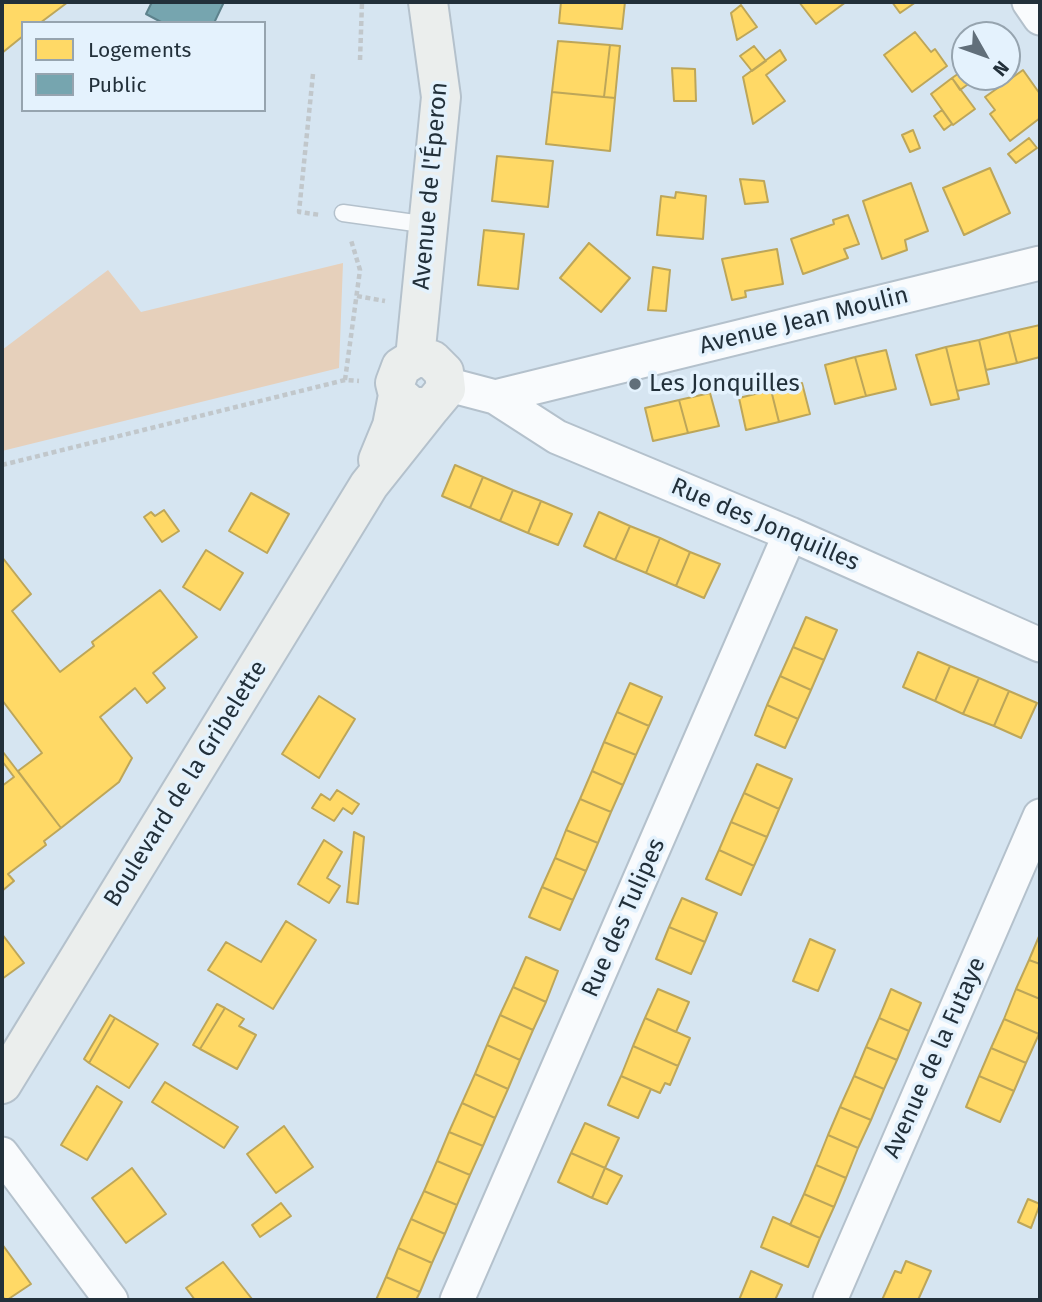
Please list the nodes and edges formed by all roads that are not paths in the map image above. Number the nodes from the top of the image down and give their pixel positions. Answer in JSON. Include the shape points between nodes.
{"nodes":[{"id":1,"x":1029,"y":2,"type":"edge"},
{"id":2,"x":426,"y":6,"type":"edge"},
{"id":3,"x":1040,"y":18,"type":"edge"},
{"id":4,"x":343,"y":213,"type":"road end"},
{"id":5,"x":429,"y":225,"type":"junction"},
{"id":6,"x":1040,"y":263,"type":"edge"},
{"id":7,"x":417,"y":386,"type":"junction"},
{"id":8,"x":495,"y":397,"type":"junction"},
{"id":9,"x":790,"y":534,"type":"junction"},
{"id":10,"x":1040,"y":645,"type":"edge"},
{"id":11,"x":1040,"y":816,"type":"edge"},
{"id":12,"x":2,"y":1084,"type":"edge"},
{"id":13,"x":2,"y":1154,"type":"edge"},
{"id":14,"x":111,"y":1300,"type":"edge"},
{"id":15,"x":457,"y":1300,"type":"edge"},
{"id":16,"x":830,"y":1300,"type":"edge"}],
"edges":[{"from":1,"to":3,"type":"street"},
{"from":2,"to":5,"type":"main road","name":"Avenue de l'Éperon","via":[[441,97]]},
{"from":4,"to":5,"type":"lane"},
{"from":5,"to":7,"type":"main road","name":"Avenue de l'Éperon"},
{"from":6,"to":8,"type":"street","name":"Avenue Jean Moulin"},
{"from":7,"to":8,"type":"street","name":"Avenue Jean Moulin","via":[[457,387]]},
{"from":7,"to":12,"type":"main road","name":"Boulevard de la Gribelette","via":[[392,426],[369,485]]},
{"from":8,"to":9,"type":"street","name":"Rue des Jonquilles","via":[[557,437]]},
{"from":9,"to":10,"type":"street","name":"Rue des Jonquilles"},
{"from":9,"to":15,"type":"street","name":"Rue des Tulipes"},
{"from":11,"to":16,"type":"street","name":"Avenue de la Futaye"},
{"from":13,"to":14,"type":"street"}]}
